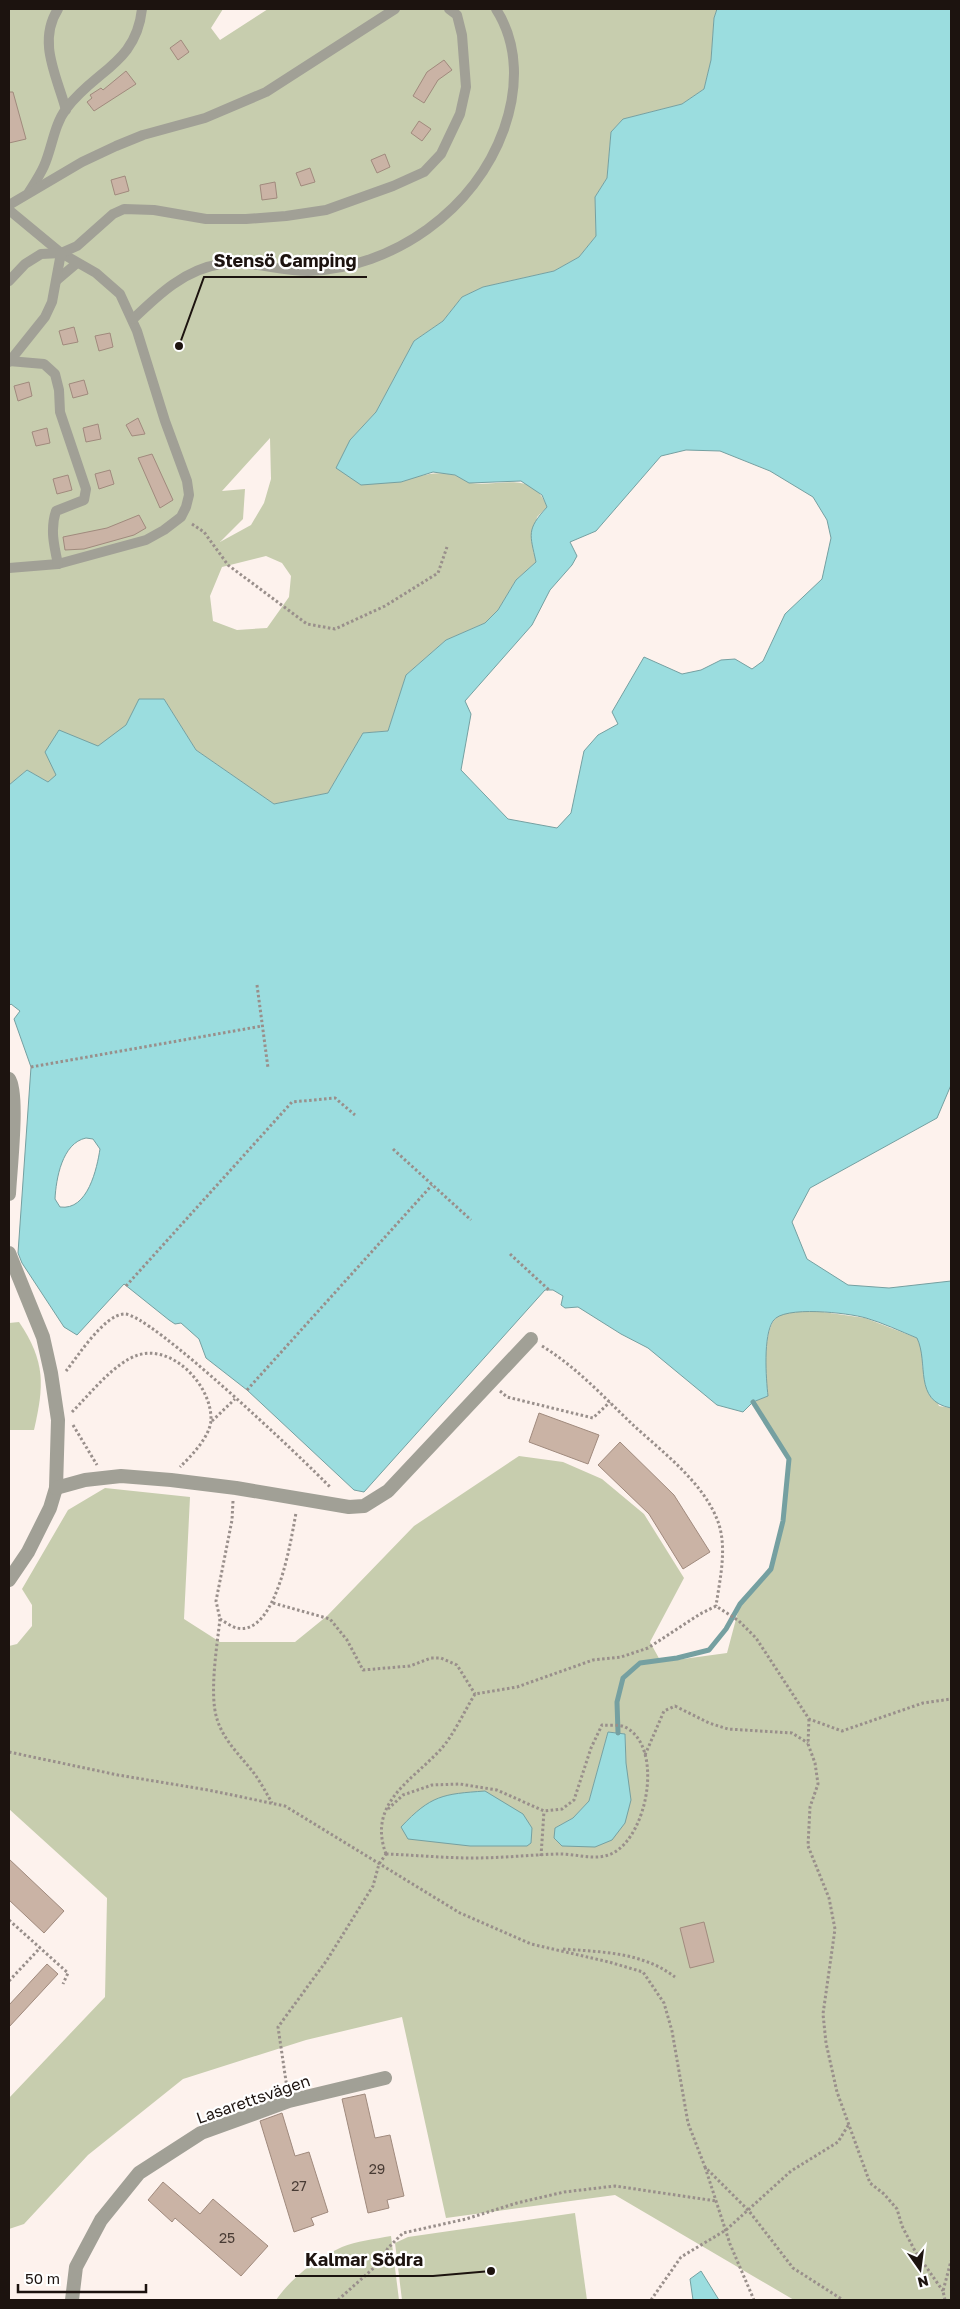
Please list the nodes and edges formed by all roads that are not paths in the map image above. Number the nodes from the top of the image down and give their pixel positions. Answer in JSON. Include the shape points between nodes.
{"nodes":[{"id":1,"x":58,"y":9,"type":"edge"},
{"id":2,"x":142,"y":9,"type":"edge"},
{"id":3,"x":395,"y":9,"type":"edge"},
{"id":4,"x":450,"y":9,"type":"edge"},
{"id":5,"x":496,"y":9,"type":"edge"},
{"id":6,"x":66,"y":110,"type":"junction"},
{"id":7,"x":28,"y":194,"type":"junction"},
{"id":8,"x":9,"y":206,"type":"edge"},
{"id":9,"x":9,"y":210,"type":"edge"},
{"id":10,"x":61,"y":253,"type":"junction"},
{"id":11,"x":77,"y":263,"type":"junction"},
{"id":12,"x":57,"y":280,"type":"junction"},
{"id":13,"x":9,"y":281,"type":"edge"},
{"id":14,"x":133,"y":319,"type":"junction"},
{"id":15,"x":9,"y":362,"type":"edge"},
{"id":16,"x":58,"y":564,"type":"junction"},
{"id":17,"x":9,"y":568,"type":"edge"},
{"id":18,"x":9,"y":1079,"type":"edge"},
{"id":19,"x":9,"y":1194,"type":"edge"},
{"id":20,"x":9,"y":1253,"type":"edge"},
{"id":21,"x":531,"y":1339,"type":"road end"},
{"id":22,"x":56,"y":1488,"type":"junction"},
{"id":23,"x":9,"y":1580,"type":"edge"},
{"id":24,"x":385,"y":2078,"type":"dead end"},
{"id":25,"x":72,"y":2300,"type":"edge"}],
"edges":[{"from":1,"to":6,"type":"lane","via":[[52,18],[47,42],[50,63]]},
{"from":2,"to":6,"type":"lane","via":[[137,35],[120,60],[91,83]]},
{"from":3,"to":7,"type":"lane","via":[[266,92],[205,118],[116,146]]},
{"from":4,"to":10,"type":"lane","via":[[458,15],[466,87],[460,114],[441,154],[424,172],[326,210],[286,216],[206,218],[154,210],[124,210],[113,214],[83,242]]},
{"from":5,"to":14,"type":"lane","via":[[506,25],[513,53],[514,87],[509,114],[501,138],[474,186],[442,220],[369,260],[334,268],[306,271],[252,264],[221,264],[190,273]]},
{"from":6,"to":7,"type":"lane","via":[[44,166]]},
{"from":7,"to":8,"type":"lane"},
{"from":9,"to":10,"type":"lane"},
{"from":10,"to":11,"type":"lane"},
{"from":10,"to":12,"type":"lane"},
{"from":10,"to":13,"type":"lane","via":[[41,254],[25,264]]},
{"from":11,"to":12,"type":"lane"},
{"from":11,"to":14,"type":"lane","via":[[96,273],[120,294]]},
{"from":12,"to":15,"type":"lane","via":[[45,317]]},
{"from":14,"to":16,"type":"lane","via":[[186,481],[189,495],[186,507],[181,517],[146,540]]},
{"from":15,"to":16,"type":"lane","via":[[44,364],[55,374],[60,412],[86,489],[84,500],[56,511],[53,539]]},
{"from":16,"to":17,"type":"lane"},
{"from":18,"to":19,"type":"street","via":[[13,1084]]},
{"from":20,"to":22,"type":"street","via":[[42,1337],[63,1418]]},
{"from":21,"to":22,"type":"street","via":[[388,1492],[364,1506],[341,1507],[236,1488],[121,1476]]},
{"from":22,"to":23,"type":"street","via":[[50,1508],[28,1552]]},
{"from":24,"to":25,"type":"street","name":"Lasarettsvägen","via":[[289,2101],[201,2134],[139,2173],[101,2220],[76,2267]]}]}
